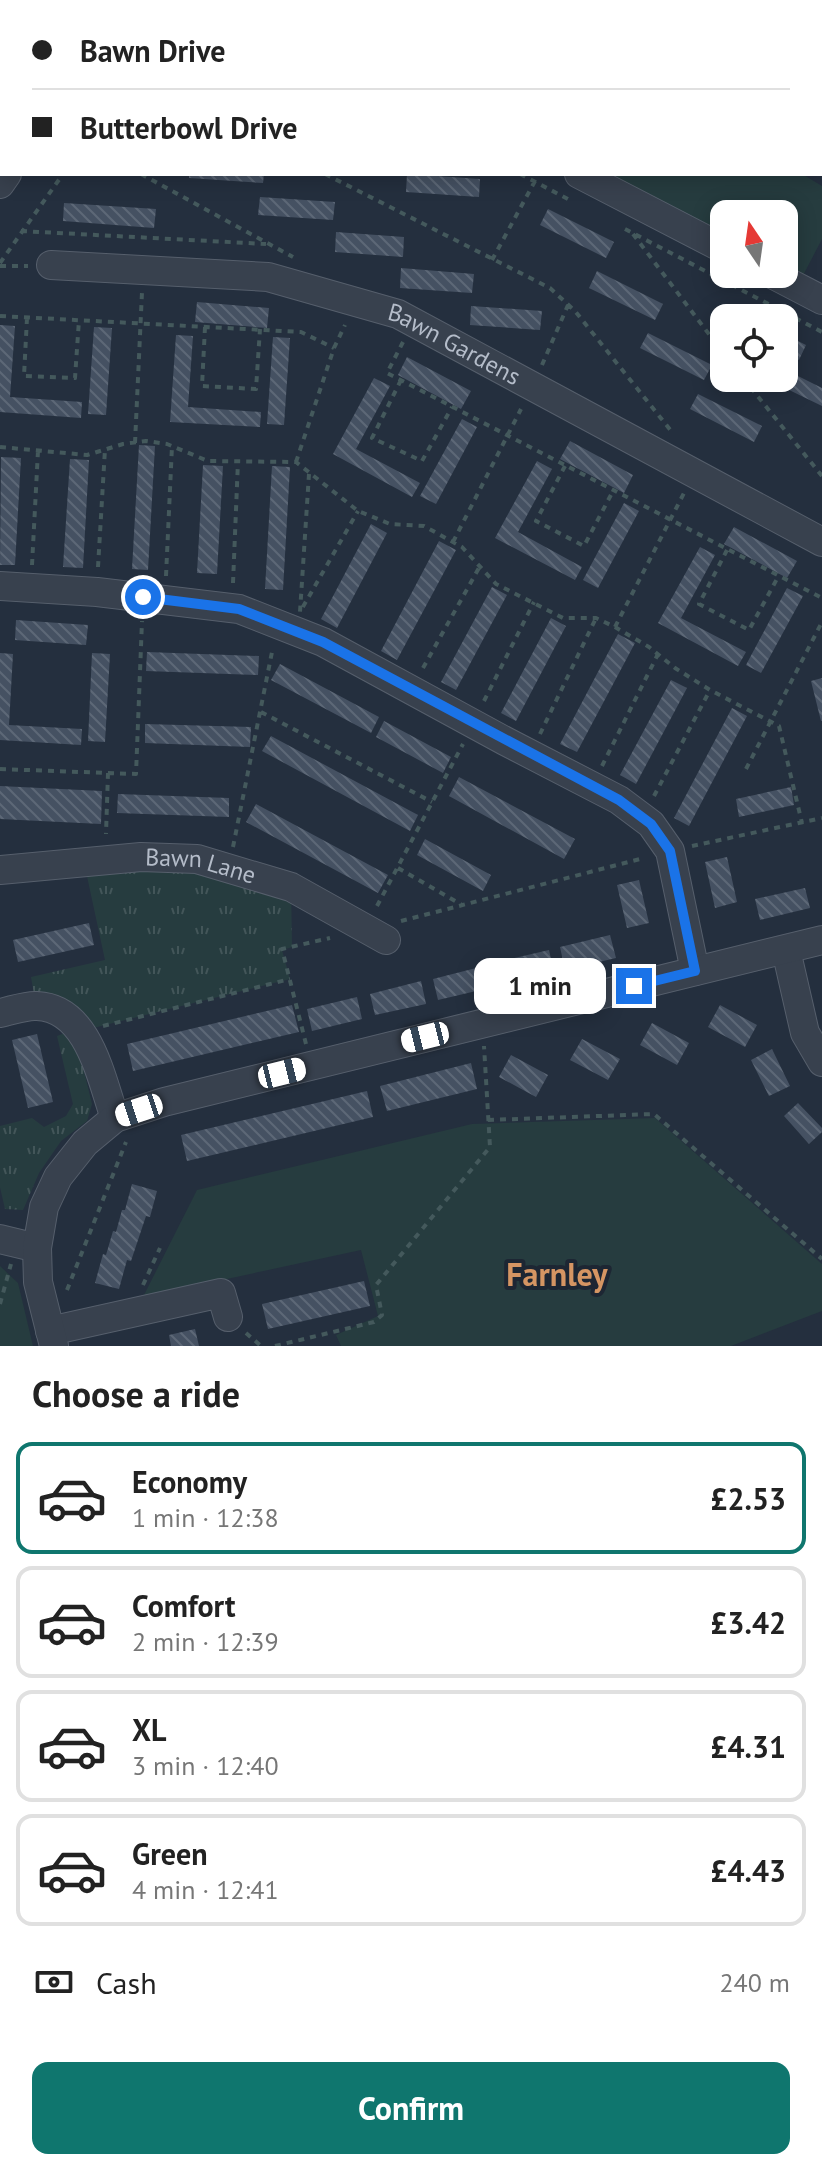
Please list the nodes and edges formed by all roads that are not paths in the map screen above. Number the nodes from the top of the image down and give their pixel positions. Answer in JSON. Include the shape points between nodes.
{"nodes":[{"id":1,"x":576,"y":187,"type":"edge"},
{"id":2,"x":710,"y":243,"type":"edge"},
{"id":3,"x":51,"y":265,"type":"dead end"},
{"id":4,"x":798,"y":288,"type":"edge"},
{"id":5,"x":822,"y":300,"type":"edge"},
{"id":6,"x":822,"y":542,"type":"edge"},
{"id":7,"x":0,"y":586,"type":"edge"},
{"id":8,"x":0,"y":870,"type":"edge"},
{"id":9,"x":376,"y":934,"type":"road end"},
{"id":10,"x":822,"y":940,"type":"edge"},
{"id":11,"x":786,"y":950,"type":"junction"},
{"id":12,"x":695,"y":971,"type":"junction"},
{"id":13,"x":0,"y":1013,"type":"edge"},
{"id":14,"x":822,"y":1062,"type":"edge"},
{"id":15,"x":127,"y":1114,"type":"junction"},
{"id":16,"x":18,"y":1243,"type":"edge"},
{"id":17,"x":228,"y":1317,"type":"dead end"},
{"id":18,"x":52,"y":1338,"type":"edge"}],
"edges":[{"from":1,"to":2,"type":"street"},
{"from":3,"to":6,"type":"street","name":"Bawn Gardens","via":[[268,277],[398,314]]},
{"from":4,"to":5,"type":"street"},
{"from":7,"to":12,"type":"street","via":[[239,609],[323,642],[477,715],[651,824],[670,851]]},
{"from":8,"to":9,"type":"street","name":"Bawn Lane","via":[[141,857],[197,859],[291,887]]},
{"from":10,"to":11,"type":"street"},
{"from":11,"to":12,"type":"street"},
{"from":11,"to":14,"type":"street","via":[[805,1033]]},
{"from":12,"to":15,"type":"street"},
{"from":13,"to":15,"type":"street","via":[[36,1006],[60,1012],[81,1031]]},
{"from":15,"to":16,"type":"street","via":[[85,1143]]},
{"from":16,"to":18,"type":"street","via":[[38,1282]]},
{"from":17,"to":18,"type":"street","via":[[221,1293]]}]}
